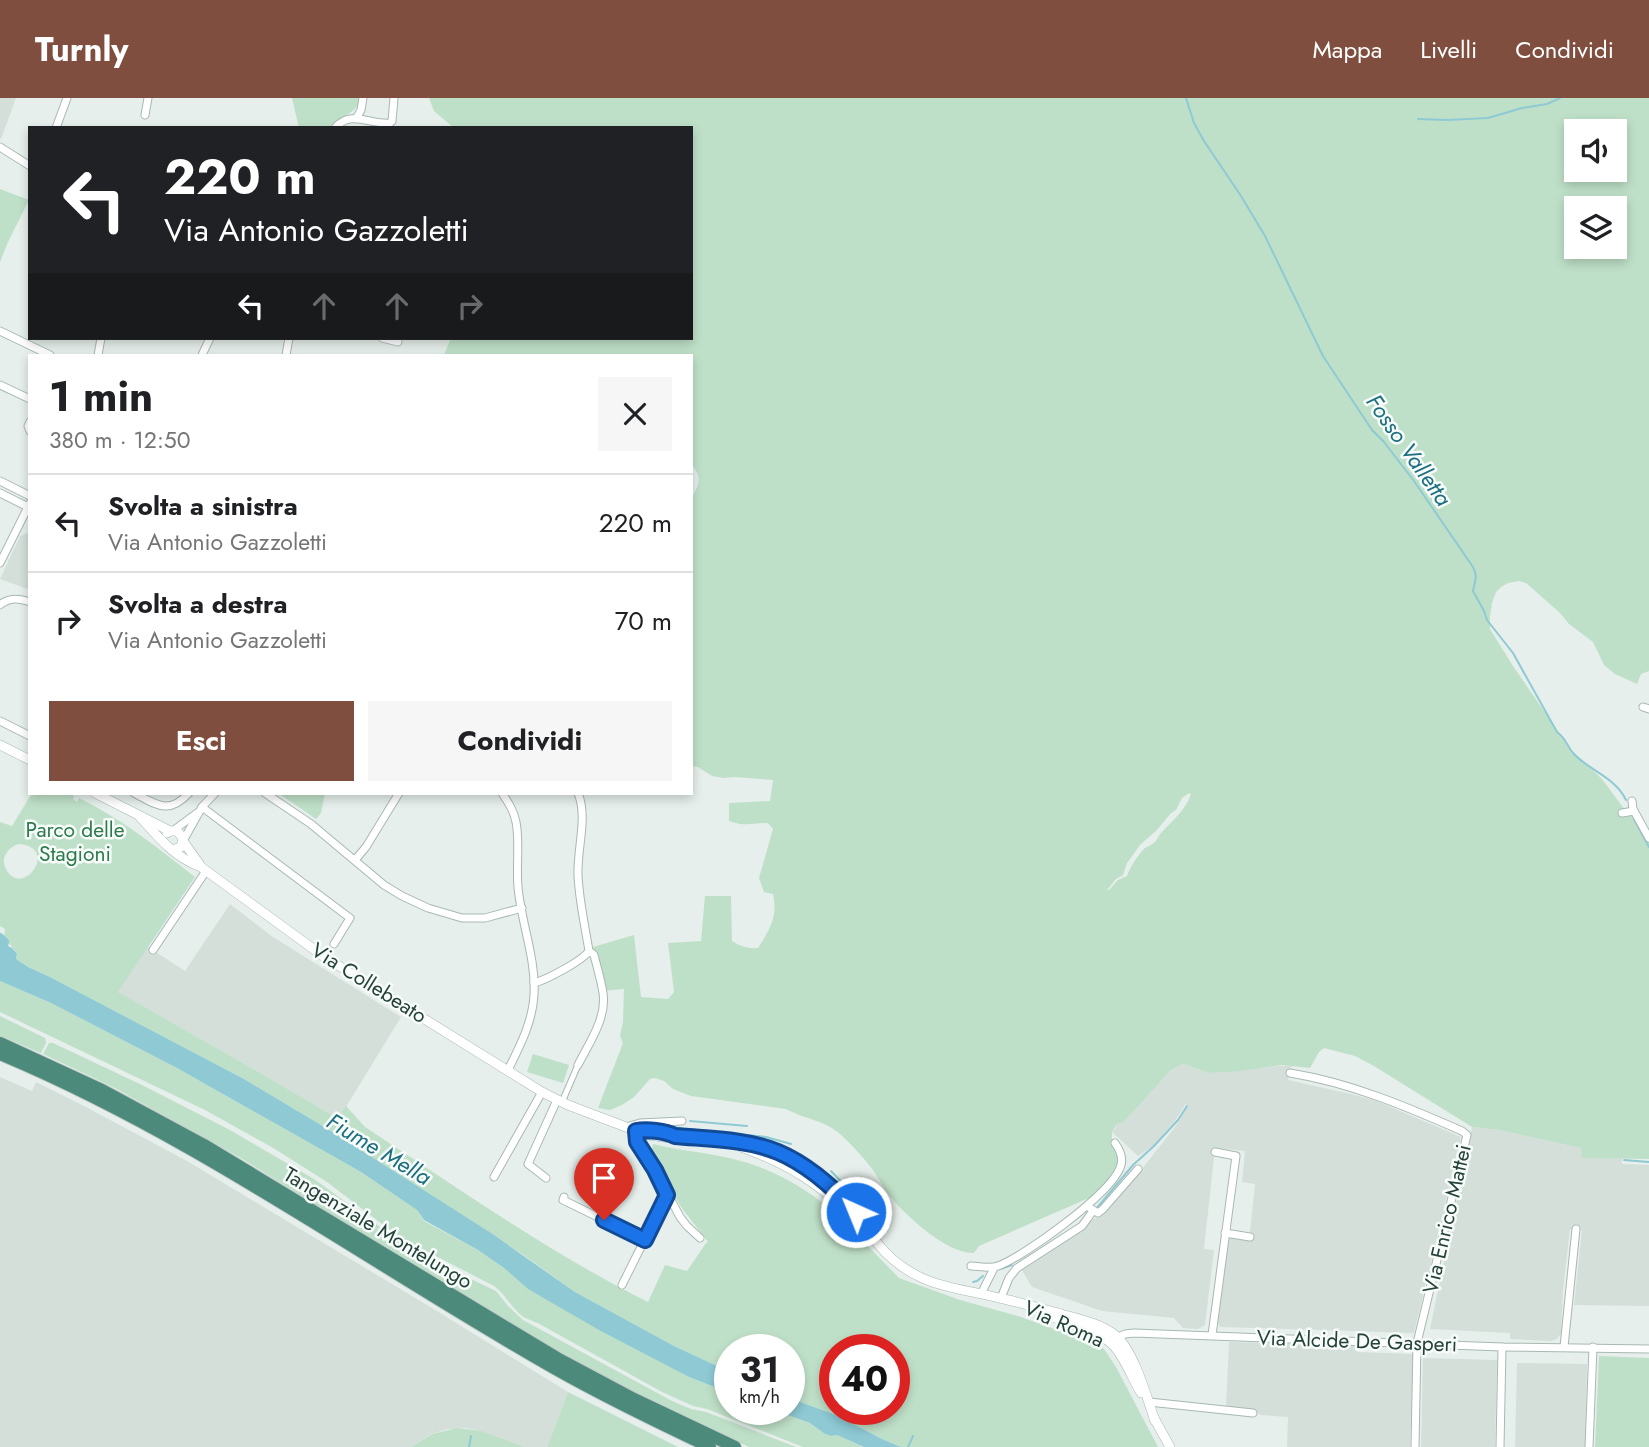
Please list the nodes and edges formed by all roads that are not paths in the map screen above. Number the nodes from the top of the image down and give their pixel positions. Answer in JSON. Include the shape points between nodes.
{"nodes":[{"id":1,"x":67,"y":98,"type":"edge"},
{"id":2,"x":148,"y":98,"type":"edge"},
{"id":3,"x":363,"y":98,"type":"edge"},
{"id":4,"x":394,"y":98,"type":"edge"},
{"id":5,"x":145,"y":115,"type":"dead end"},
{"id":6,"x":357,"y":117,"type":"junction"},
{"id":7,"x":57,"y":126,"type":"edge"},
{"id":8,"x":337,"y":126,"type":"edge"},
{"id":9,"x":0,"y":147,"type":"edge"},
{"id":10,"x":28,"y":165,"type":"edge"},
{"id":11,"x":0,"y":331,"type":"edge"},
{"id":12,"x":390,"y":340,"type":"edge"},
{"id":13,"x":398,"y":342,"type":"dead end"},
{"id":14,"x":48,"y":354,"type":"edge"},
{"id":15,"x":0,"y":385,"type":"edge"},
{"id":16,"x":28,"y":398,"type":"edge"},
{"id":17,"x":0,"y":481,"type":"edge"},
{"id":18,"x":0,"y":493,"type":"edge"},
{"id":19,"x":28,"y":495,"type":"edge"},
{"id":20,"x":28,"y":505,"type":"edge"},
{"id":21,"x":28,"y":507,"type":"edge"},
{"id":22,"x":21,"y":521,"type":"junction"},
{"id":23,"x":28,"y":523,"type":"edge"},
{"id":24,"x":0,"y":563,"type":"edge"},
{"id":25,"x":28,"y":602,"type":"edge"},
{"id":26,"x":0,"y":605,"type":"edge"},
{"id":27,"x":0,"y":721,"type":"edge"},
{"id":28,"x":28,"y":735,"type":"edge"},
{"id":29,"x":0,"y":746,"type":"edge"},
{"id":30,"x":28,"y":759,"type":"edge"},
{"id":31,"x":99,"y":795,"type":"edge"},
{"id":32,"x":138,"y":795,"type":"edge"},
{"id":33,"x":187,"y":795,"type":"edge"},
{"id":34,"x":213,"y":795,"type":"edge"},
{"id":35,"x":268,"y":795,"type":"edge"},
{"id":36,"x":398,"y":795,"type":"edge"},
{"id":37,"x":503,"y":795,"type":"edge"},
{"id":38,"x":579,"y":795,"type":"edge"},
{"id":39,"x":1632,"y":802,"type":"dead end"},
{"id":40,"x":201,"y":809,"type":"junction"},
{"id":41,"x":1634,"y":811,"type":"junction"},
{"id":42,"x":1622,"y":813,"type":"dead end"},
{"id":43,"x":140,"y":817,"type":"junction"},
{"id":44,"x":172,"y":830,"type":"junction"},
{"id":45,"x":1649,"y":838,"type":"edge"},
{"id":46,"x":183,"y":841,"type":"junction"},
{"id":47,"x":169,"y":848,"type":"junction"},
{"id":48,"x":355,"y":860,"type":"junction"},
{"id":49,"x":204,"y":869,"type":"junction"},
{"id":50,"x":522,"y":908,"type":"junction"},
{"id":51,"x":334,"y":944,"type":"dead end"},
{"id":52,"x":153,"y":950,"type":"dead end"},
{"id":53,"x":589,"y":951,"type":"junction"},
{"id":54,"x":534,"y":983,"type":"junction"},
{"id":55,"x":0,"y":1043,"type":"edge"},
{"id":56,"x":0,"y":1054,"type":"edge"},
{"id":57,"x":579,"y":1065,"type":"joint"},
{"id":58,"x":508,"y":1070,"type":"junction"},
{"id":59,"x":1290,"y":1073,"type":"dead end"},
{"id":60,"x":542,"y":1092,"type":"junction"},
{"id":61,"x":559,"y":1101,"type":"junction"},
{"id":62,"x":682,"y":1121,"type":"dead end"},
{"id":63,"x":626,"y":1126,"type":"junction"},
{"id":64,"x":636,"y":1131,"type":"junction"},
{"id":65,"x":1115,"y":1143,"type":"dead end"},
{"id":66,"x":1215,"y":1152,"type":"dead end"},
{"id":67,"x":1138,"y":1169,"type":"dead end"},
{"id":68,"x":494,"y":1177,"type":"dead end"},
{"id":69,"x":546,"y":1178,"type":"dead end"},
{"id":70,"x":667,"y":1195,"type":"junction"},
{"id":71,"x":564,"y":1197,"type":"dead end"},
{"id":72,"x":1090,"y":1209,"type":"junction"},
{"id":73,"x":1576,"y":1229,"type":"dead end"},
{"id":74,"x":1225,"y":1233,"type":"junction"},
{"id":75,"x":1250,"y":1237,"type":"dead end"},
{"id":76,"x":700,"y":1238,"type":"dead end"},
{"id":77,"x":645,"y":1240,"type":"junction"},
{"id":78,"x":971,"y":1266,"type":"dead end"},
{"id":79,"x":992,"y":1271,"type":"junction"},
{"id":80,"x":622,"y":1286,"type":"dead end"},
{"id":81,"x":981,"y":1294,"type":"junction"},
{"id":82,"x":1001,"y":1298,"type":"junction"},
{"id":83,"x":1212,"y":1335,"type":"junction"},
{"id":84,"x":1114,"y":1340,"type":"junction"},
{"id":85,"x":1418,"y":1343,"type":"junction"},
{"id":86,"x":1502,"y":1347,"type":"junction"},
{"id":87,"x":1564,"y":1347,"type":"junction"},
{"id":88,"x":1592,"y":1347,"type":"junction"},
{"id":89,"x":1648,"y":1347,"type":"edge"},
{"id":90,"x":1149,"y":1402,"type":"junction"},
{"id":91,"x":1253,"y":1413,"type":"dead end"},
{"id":92,"x":1155,"y":1421,"type":"junction"},
{"id":93,"x":710,"y":1447,"type":"edge"},
{"id":94,"x":735,"y":1447,"type":"edge"},
{"id":95,"x":1170,"y":1447,"type":"edge"},
{"id":96,"x":1415,"y":1447,"type":"edge"},
{"id":97,"x":1500,"y":1447,"type":"edge"},
{"id":98,"x":1589,"y":1447,"type":"edge"}],
"edges":[{"from":1,"to":7,"type":"street"},
{"from":2,"to":5,"type":"street"},
{"from":3,"to":6,"type":"street"},
{"from":4,"to":6,"type":"street","via":[[390,124]]},
{"from":6,"to":8,"type":"street"},
{"from":9,"to":10,"type":"street"},
{"from":11,"to":14,"type":"street"},
{"from":12,"to":13,"type":"street"},
{"from":15,"to":16,"type":"street"},
{"from":17,"to":19,"type":"street"},
{"from":18,"to":20,"type":"street"},
{"from":21,"to":22,"type":"street"},
{"from":22,"to":23,"type":"street"},
{"from":22,"to":24,"type":"street"},
{"from":25,"to":26,"type":"street","via":[[13,598]]},
{"from":27,"to":28,"type":"street"},
{"from":29,"to":30,"type":"street"},
{"from":31,"to":43,"type":"street","name":"Via Collebeato"},
{"from":32,"to":33,"type":"street","via":[[159,806],[171,806]]},
{"from":34,"to":40,"type":"street"},
{"from":35,"to":48,"type":"street"},
{"from":36,"to":48,"type":"street"},
{"from":37,"to":50,"type":"street","via":[[516,818]]},
{"from":38,"to":53,"type":"street","via":[[583,810],[579,896]]},
{"from":39,"to":41,"type":"street"},
{"from":40,"to":44,"type":"street"},
{"from":40,"to":46,"type":"street"},
{"from":40,"to":51,"type":"street","via":[[350,918]]},
{"from":41,"to":42,"type":"street"},
{"from":41,"to":45,"type":"street"},
{"from":43,"to":44,"type":"street","name":"Via Collebeato"},
{"from":43,"to":47,"type":"street","name":"Via Collebeato"},
{"from":44,"to":46,"type":"street","via":[[180,832]]},
{"from":44,"to":47,"type":"street","via":[[164,838]]},
{"from":46,"to":47,"type":"street","via":[[181,847]]},
{"from":46,"to":49,"type":"street","name":"Via Collebeato"},
{"from":47,"to":49,"type":"street","name":"Via Collebeato"},
{"from":48,"to":50,"type":"street","via":[[401,896],[462,918],[485,918]]},
{"from":49,"to":52,"type":"street"},
{"from":49,"to":58,"type":"street","name":"Via Collebeato","via":[[323,956]]},
{"from":50,"to":54,"type":"street"},
{"from":53,"to":54,"type":"street"},
{"from":53,"to":57,"type":"street","via":[[604,995],[603,1010]]},
{"from":54,"to":58,"type":"street","via":[[526,1030]]},
{"from":55,"to":94,"type":"highway","name":"Tangenziale Montelungo","via":[[193,1139],[557,1358]]},
{"from":56,"to":93,"type":"highway","name":"Tangenziale Montelungo","via":[[145,1123],[553,1367]]},
{"from":57,"to":61,"type":"street"},
{"from":58,"to":60,"type":"street","name":"Via Collebeato"},
{"from":59,"to":85,"type":"street","name":"Via Enrico Mattei","via":[[1337,1082],[1467,1135]]},
{"from":60,"to":61,"type":"street","name":"Via Collebeato"},
{"from":60,"to":68,"type":"street"},
{"from":61,"to":63,"type":"street","name":"Via Collebeato"},
{"from":61,"to":69,"type":"street","via":[[528,1164]]},
{"from":62,"to":63,"type":"street","name":"Via Collebeato"},
{"from":63,"to":64,"type":"street","name":"Via Collebeato"},
{"from":64,"to":70,"type":"street","via":[[637,1142]]},
{"from":64,"to":81,"type":"street","name":"Via Roma","via":[[723,1141],[800,1173],[823,1189],[898,1264],[942,1286]]},
{"from":65,"to":72,"type":"street","name":"Via Roma","via":[[1121,1153],[1120,1168]]},
{"from":66,"to":74,"type":"street","via":[[1236,1156]]},
{"from":67,"to":72,"type":"street","name":"Via Roma","via":[[1103,1209],[1098,1213]]},
{"from":70,"to":76,"type":"street"},
{"from":70,"to":77,"type":"street"},
{"from":71,"to":77,"type":"street"},
{"from":72,"to":79,"type":"street","name":"Via Roma"},
{"from":72,"to":82,"type":"street","name":"Via Roma","via":[[1082,1226],[1017,1268]]},
{"from":73,"to":87,"type":"street"},
{"from":74,"to":75,"type":"street"},
{"from":74,"to":83,"type":"street"},
{"from":77,"to":80,"type":"street"},
{"from":78,"to":79,"type":"street"},
{"from":79,"to":81,"type":"street"},
{"from":81,"to":82,"type":"street","name":"Via Roma"},
{"from":82,"to":84,"type":"street","name":"Via Roma","via":[[1089,1322]]},
{"from":83,"to":84,"type":"street","name":"Via Alcide De Gasperi","via":[[1134,1333]]},
{"from":83,"to":85,"type":"street","name":"Via Alcide De Gasperi"},
{"from":84,"to":90,"type":"street","name":"Via Roma","via":[[1134,1362]]},
{"from":84,"to":92,"type":"street","name":"Via Roma"},
{"from":85,"to":86,"type":"street","name":"Via Alcide De Gasperi"},
{"from":85,"to":96,"type":"street","name":"Via Enrico Mattei"},
{"from":86,"to":87,"type":"street","name":"Via Alcide De Gasperi"},
{"from":86,"to":97,"type":"street"},
{"from":87,"to":88,"type":"street","name":"Via Alcide De Gasperi"},
{"from":88,"to":89,"type":"street","name":"Via Alcide De Gasperi"},
{"from":88,"to":98,"type":"street"},
{"from":90,"to":91,"type":"street"},
{"from":90,"to":92,"type":"street","name":"Via Roma"},
{"from":92,"to":95,"type":"street","name":"Via Roma"}]}
